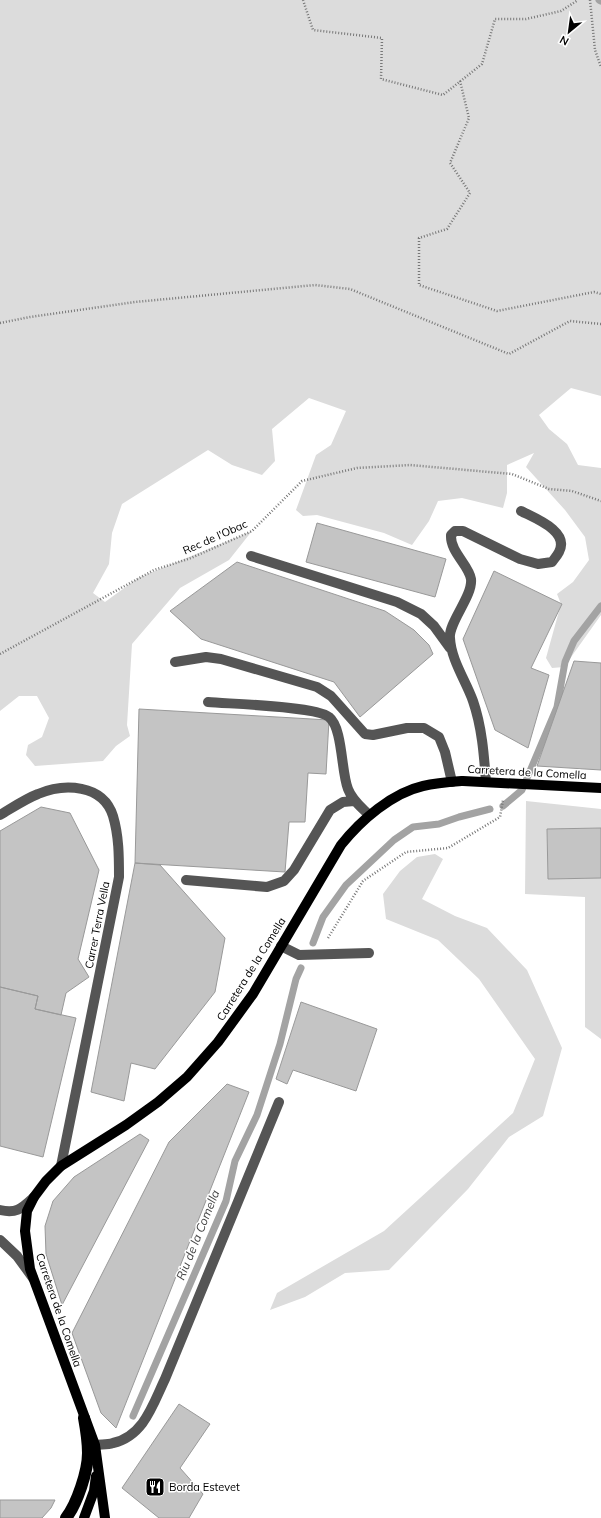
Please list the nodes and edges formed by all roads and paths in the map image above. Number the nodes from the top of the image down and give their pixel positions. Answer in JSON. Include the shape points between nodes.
{"nodes":[{"id":1,"x":303,"y":0,"type":"edge"},
{"id":2,"x":578,"y":0,"type":"edge"},
{"id":3,"x":590,"y":0,"type":"edge"},
{"id":4,"x":601,"y":67,"type":"edge"},
{"id":5,"x":460,"y":81,"type":"junction"},
{"id":6,"x":601,"y":294,"type":"edge"},
{"id":7,"x":0,"y":323,"type":"edge"},
{"id":8,"x":601,"y":324,"type":"edge"},
{"id":9,"x":601,"y":502,"type":"edge"},
{"id":10,"x":521,"y":511,"type":"dead end"},
{"id":11,"x":250,"y":556,"type":"dead end"},
{"id":12,"x":452,"y":650,"type":"junction"},
{"id":13,"x":0,"y":654,"type":"edge"},
{"id":14,"x":175,"y":662,"type":"dead end"},
{"id":15,"x":208,"y":702,"type":"dead end"},
{"id":16,"x":452,"y":782,"type":"junction"},
{"id":17,"x":486,"y":782,"type":"junction"},
{"id":18,"x":506,"y":784,"type":"junction"},
{"id":19,"x":601,"y":788,"type":"edge"},
{"id":20,"x":354,"y":801,"type":"junction"},
{"id":21,"x":0,"y":815,"type":"edge"},
{"id":22,"x":369,"y":815,"type":"junction"},
{"id":23,"x":186,"y":880,"type":"dead end"},
{"id":24,"x":281,"y":946,"type":"junction"},
{"id":25,"x":369,"y":953,"type":"dead end"},
{"id":26,"x":317,"y":954,"type":"junction"},
{"id":27,"x":279,"y":1102,"type":"dead end"},
{"id":28,"x":61,"y":1166,"type":"junction"},
{"id":29,"x":34,"y":1197,"type":"junction"},
{"id":30,"x":0,"y":1210,"type":"edge"},
{"id":31,"x":0,"y":1240,"type":"edge"},
{"id":32,"x":34,"y":1279,"type":"junction"},
{"id":33,"x":84,"y":1418,"type":"junction"},
{"id":34,"x":95,"y":1445,"type":"junction"},
{"id":35,"x":98,"y":1466,"type":"junction"},
{"id":36,"x":66,"y":1518,"type":"edge"},
{"id":37,"x":84,"y":1518,"type":"edge"},
{"id":38,"x":105,"y":1518,"type":"edge"}],
"edges":[{"from":1,"to":5,"type":"path","via":[[313,30],[382,38],[381,79],[442,95]]},
{"from":2,"to":5,"type":"path","via":[[561,11],[526,19],[495,19],[482,64]]},
{"from":3,"to":4,"type":"path","via":[[595,50]]},
{"from":5,"to":6,"type":"path","via":[[469,118],[450,163],[470,193],[447,229],[419,238],[419,285],[496,311],[594,292]]},
{"from":7,"to":8,"type":"path","via":[[135,302],[315,285],[350,289],[510,354],[570,321]]},
{"from":9,"to":13,"type":"path","name":"Rec de l'Obac","via":[[572,491],[549,490],[512,474],[410,465],[357,468],[302,481],[252,531],[191,558],[154,570]]},
{"from":10,"to":12,"type":"street","via":[[557,532],[561,542],[560,551],[552,562],[538,564],[520,559],[463,531],[451,535],[450,542],[471,577],[470,587],[449,636]]},
{"from":11,"to":12,"type":"street","via":[[397,602],[421,614],[434,626]]},
{"from":12,"to":17,"type":"street","via":[[473,701],[483,738]]},
{"from":14,"to":16,"type":"street","via":[[206,657],[221,659],[317,687],[331,696],[365,734],[424,728],[439,737]]},
{"from":15,"to":20,"type":"street","via":[[310,710],[328,716],[336,727],[348,789]]},
{"from":16,"to":17,"type":"main road","name":"Carretera de la Comella"},
{"from":16,"to":22,"type":"main road","name":"Carretera de la Comella","via":[[422,786],[404,793]]},
{"from":17,"to":18,"type":"main road","name":"Carretera de la Comella"},
{"from":18,"to":19,"type":"main road","name":"Carretera de la Comella"},
{"from":18,"to":26,"type":"path","via":[[500,817],[448,848],[406,852],[363,881]]},
{"from":20,"to":22,"type":"street"},
{"from":20,"to":23,"type":"street","via":[[343,802],[330,810],[294,870],[284,881],[267,887]]},
{"from":21,"to":28,"type":"street","name":"Carrer Terra Vella","via":[[38,794],[61,787],[89,790],[108,806],[113,816],[120,853],[119,877]]},
{"from":22,"to":24,"type":"main road","name":"Carretera de la Comella","via":[[341,845]]},
{"from":24,"to":26,"type":"street","via":[[299,955]]},
{"from":24,"to":28,"type":"main road","name":"Carretera de la Comella","via":[[236,1018],[187,1077],[126,1125]]},
{"from":25,"to":26,"type":"street"},
{"from":27,"to":34,"type":"street","via":[[148,1415],[134,1434],[114,1443]]},
{"from":28,"to":29,"type":"main road","name":"Carretera de la Comella"},
{"from":29,"to":30,"type":"street","via":[[21,1209],[10,1212]]},
{"from":29,"to":32,"type":"main road","name":"Carretera de la Comella","via":[[27,1211],[25,1230]]},
{"from":31,"to":32,"type":"street","via":[[17,1256]]},
{"from":32,"to":33,"type":"main road","name":"Carretera de la Comella"},
{"from":33,"to":34,"type":"main road","name":"Carretera de la Comella"},
{"from":33,"to":36,"type":"highway","via":[[87,1460],[78,1493]]},
{"from":34,"to":35,"type":"main road","name":"Carretera de la Comella"},
{"from":35,"to":37,"type":"main road","via":[[94,1491]]},
{"from":35,"to":38,"type":"main road","name":"Carretera de la Comella"}]}
